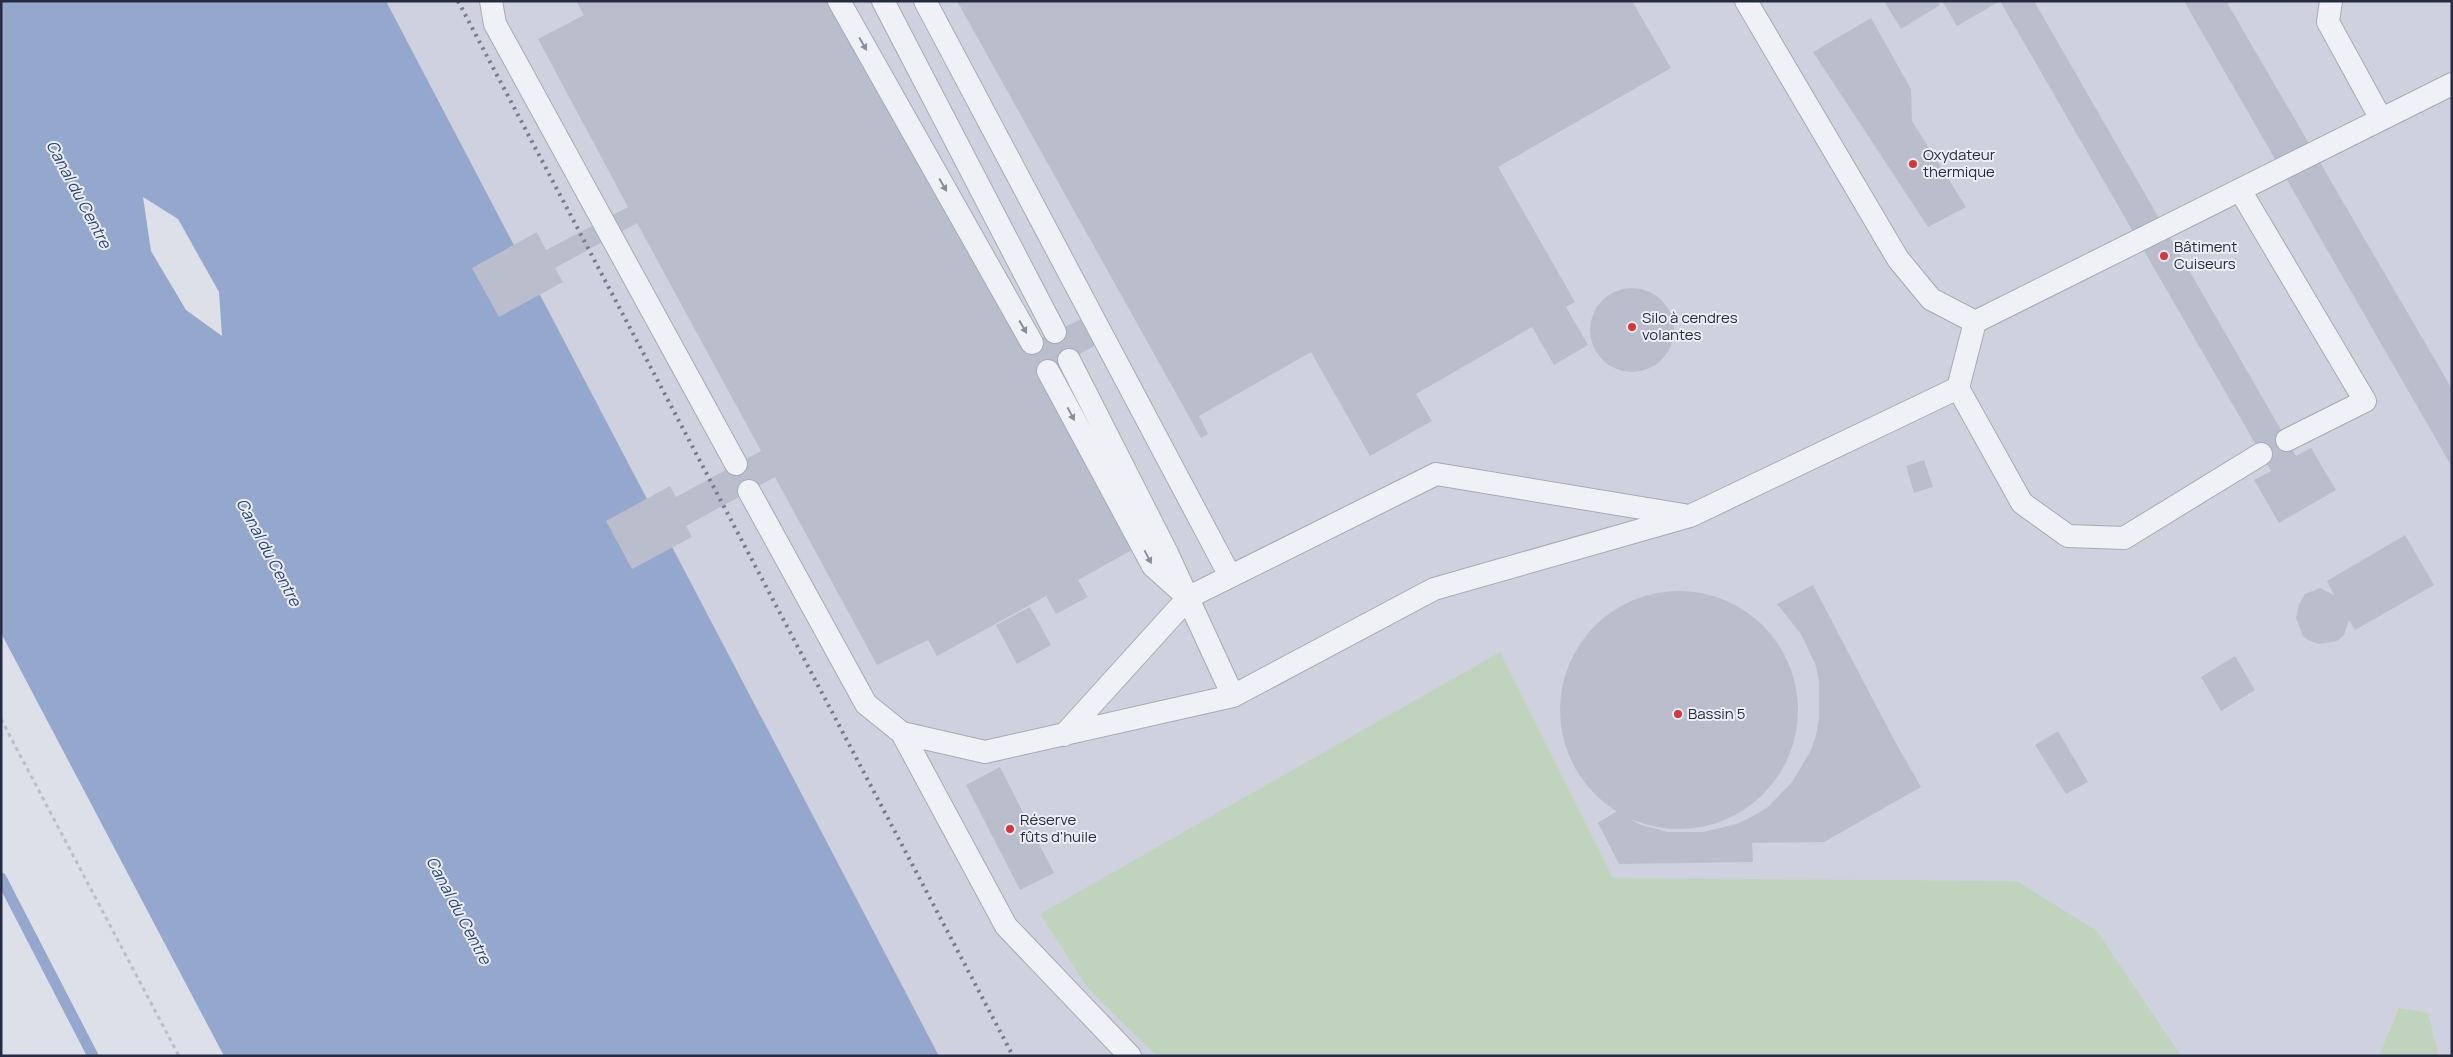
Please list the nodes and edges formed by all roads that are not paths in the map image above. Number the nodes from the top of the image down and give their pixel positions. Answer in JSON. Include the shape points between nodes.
{"nodes":[{"id":1,"x":491,"y":1,"type":"edge"},
{"id":2,"x":839,"y":1,"type":"edge"},
{"id":3,"x":883,"y":1,"type":"edge"},
{"id":4,"x":925,"y":1,"type":"edge"},
{"id":5,"x":1746,"y":1,"type":"edge"},
{"id":6,"x":2331,"y":1,"type":"edge"},
{"id":7,"x":2452,"y":84,"type":"edge"},
{"id":8,"x":2381,"y":119,"type":"junction"},
{"id":9,"x":2240,"y":190,"type":"junction"},
{"id":10,"x":1976,"y":322,"type":"junction"},
{"id":11,"x":1055,"y":332,"type":"dead end"},
{"id":12,"x":1032,"y":343,"type":"dead end"},
{"id":13,"x":1069,"y":360,"type":"dead end"},
{"id":14,"x":1048,"y":371,"type":"dead end"},
{"id":15,"x":1958,"y":388,"type":"junction"},
{"id":16,"x":2287,"y":440,"type":"dead end"},
{"id":17,"x":2261,"y":454,"type":"dead end"},
{"id":18,"x":736,"y":464,"type":"dead end"},
{"id":19,"x":749,"y":491,"type":"dead end"},
{"id":20,"x":1690,"y":516,"type":"junction"},
{"id":21,"x":1230,"y":576,"type":"junction"},
{"id":22,"x":1188,"y":597,"type":"junction"},
{"id":23,"x":1233,"y":696,"type":"junction"},
{"id":24,"x":902,"y":733,"type":"junction"},
{"id":25,"x":1064,"y":735,"type":"junction"},
{"id":26,"x":1130,"y":1056,"type":"edge"}],
"edges":[{"from":1,"to":18,"type":"lane","via":[[495,24]]},
{"from":2,"to":12,"type":"lane","one_way":true},
{"from":3,"to":11,"type":"lane"},
{"from":4,"to":21,"type":"lane"},
{"from":5,"to":10,"type":"lane","via":[[1898,259],[1931,299]]},
{"from":6,"to":8,"type":"lane","via":[[2328,22]]},
{"from":7,"to":8,"type":"lane"},
{"from":8,"to":9,"type":"lane"},
{"from":9,"to":10,"type":"lane"},
{"from":9,"to":16,"type":"lane","via":[[2365,401]]},
{"from":10,"to":15,"type":"lane"},
{"from":13,"to":22,"type":"lane"},
{"from":14,"to":22,"type":"lane","one_way":true,"via":[[1153,566]]},
{"from":15,"to":17,"type":"lane","via":[[2022,503],[2068,536],[2124,538]]},
{"from":15,"to":20,"type":"lane"},
{"from":19,"to":24,"type":"lane","via":[[866,704]]},
{"from":20,"to":21,"type":"lane","via":[[1436,474]]},
{"from":20,"to":23,"type":"lane","via":[[1434,588]]},
{"from":21,"to":22,"type":"lane"},
{"from":22,"to":23,"type":"lane"},
{"from":22,"to":25,"type":"lane"},
{"from":23,"to":25,"type":"lane"},
{"from":24,"to":25,"type":"lane","via":[[985,752]]},
{"from":24,"to":26,"type":"lane","via":[[1006,926]]}]}
